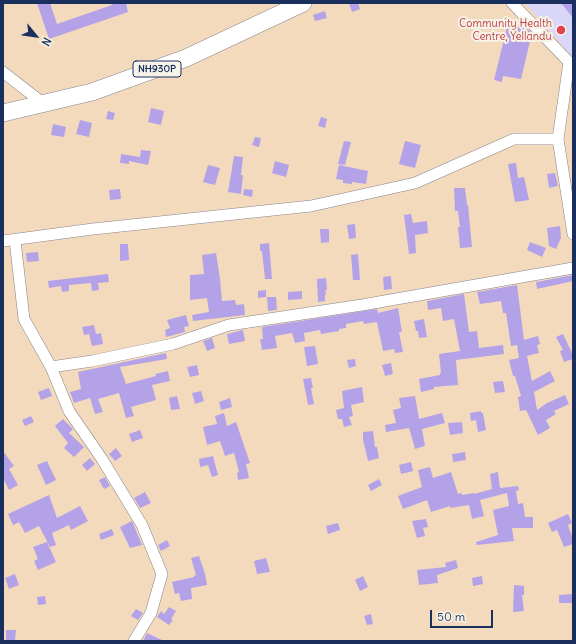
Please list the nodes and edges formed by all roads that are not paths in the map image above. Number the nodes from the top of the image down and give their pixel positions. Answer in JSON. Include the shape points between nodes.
{"nodes":[{"id":1,"x":303,"y":3,"type":"edge"},
{"id":2,"x":512,"y":3,"type":"edge"},
{"id":3,"x":3,"y":72,"type":"edge"},
{"id":4,"x":44,"y":104,"type":"junction"},
{"id":5,"x":3,"y":113,"type":"edge"},
{"id":6,"x":558,"y":139,"type":"junction"},
{"id":7,"x":573,"y":234,"type":"edge"},
{"id":8,"x":15,"y":240,"type":"junction"},
{"id":9,"x":3,"y":241,"type":"edge"},
{"id":10,"x":573,"y":268,"type":"edge"},
{"id":11,"x":51,"y":366,"type":"junction"},
{"id":12,"x":134,"y":641,"type":"edge"}],
"edges":[{"from":1,"to":4,"type":"highway","number":"NH930P","via":[[186,58],[92,92]]},
{"from":2,"to":6,"type":"street","via":[[569,62]]},
{"from":3,"to":4,"type":"street"},
{"from":4,"to":5,"type":"highway","number":"NH930P"},
{"from":6,"to":7,"type":"street"},
{"from":6,"to":8,"type":"street","via":[[514,139],[415,183],[311,206],[101,228]]},
{"from":8,"to":9,"type":"street"},
{"from":8,"to":11,"type":"street","via":[[24,319]]},
{"from":10,"to":11,"type":"street","via":[[362,305],[228,325],[172,344],[92,361]]},
{"from":11,"to":12,"type":"street","via":[[69,411],[142,525],[162,574],[150,613]]}]}
